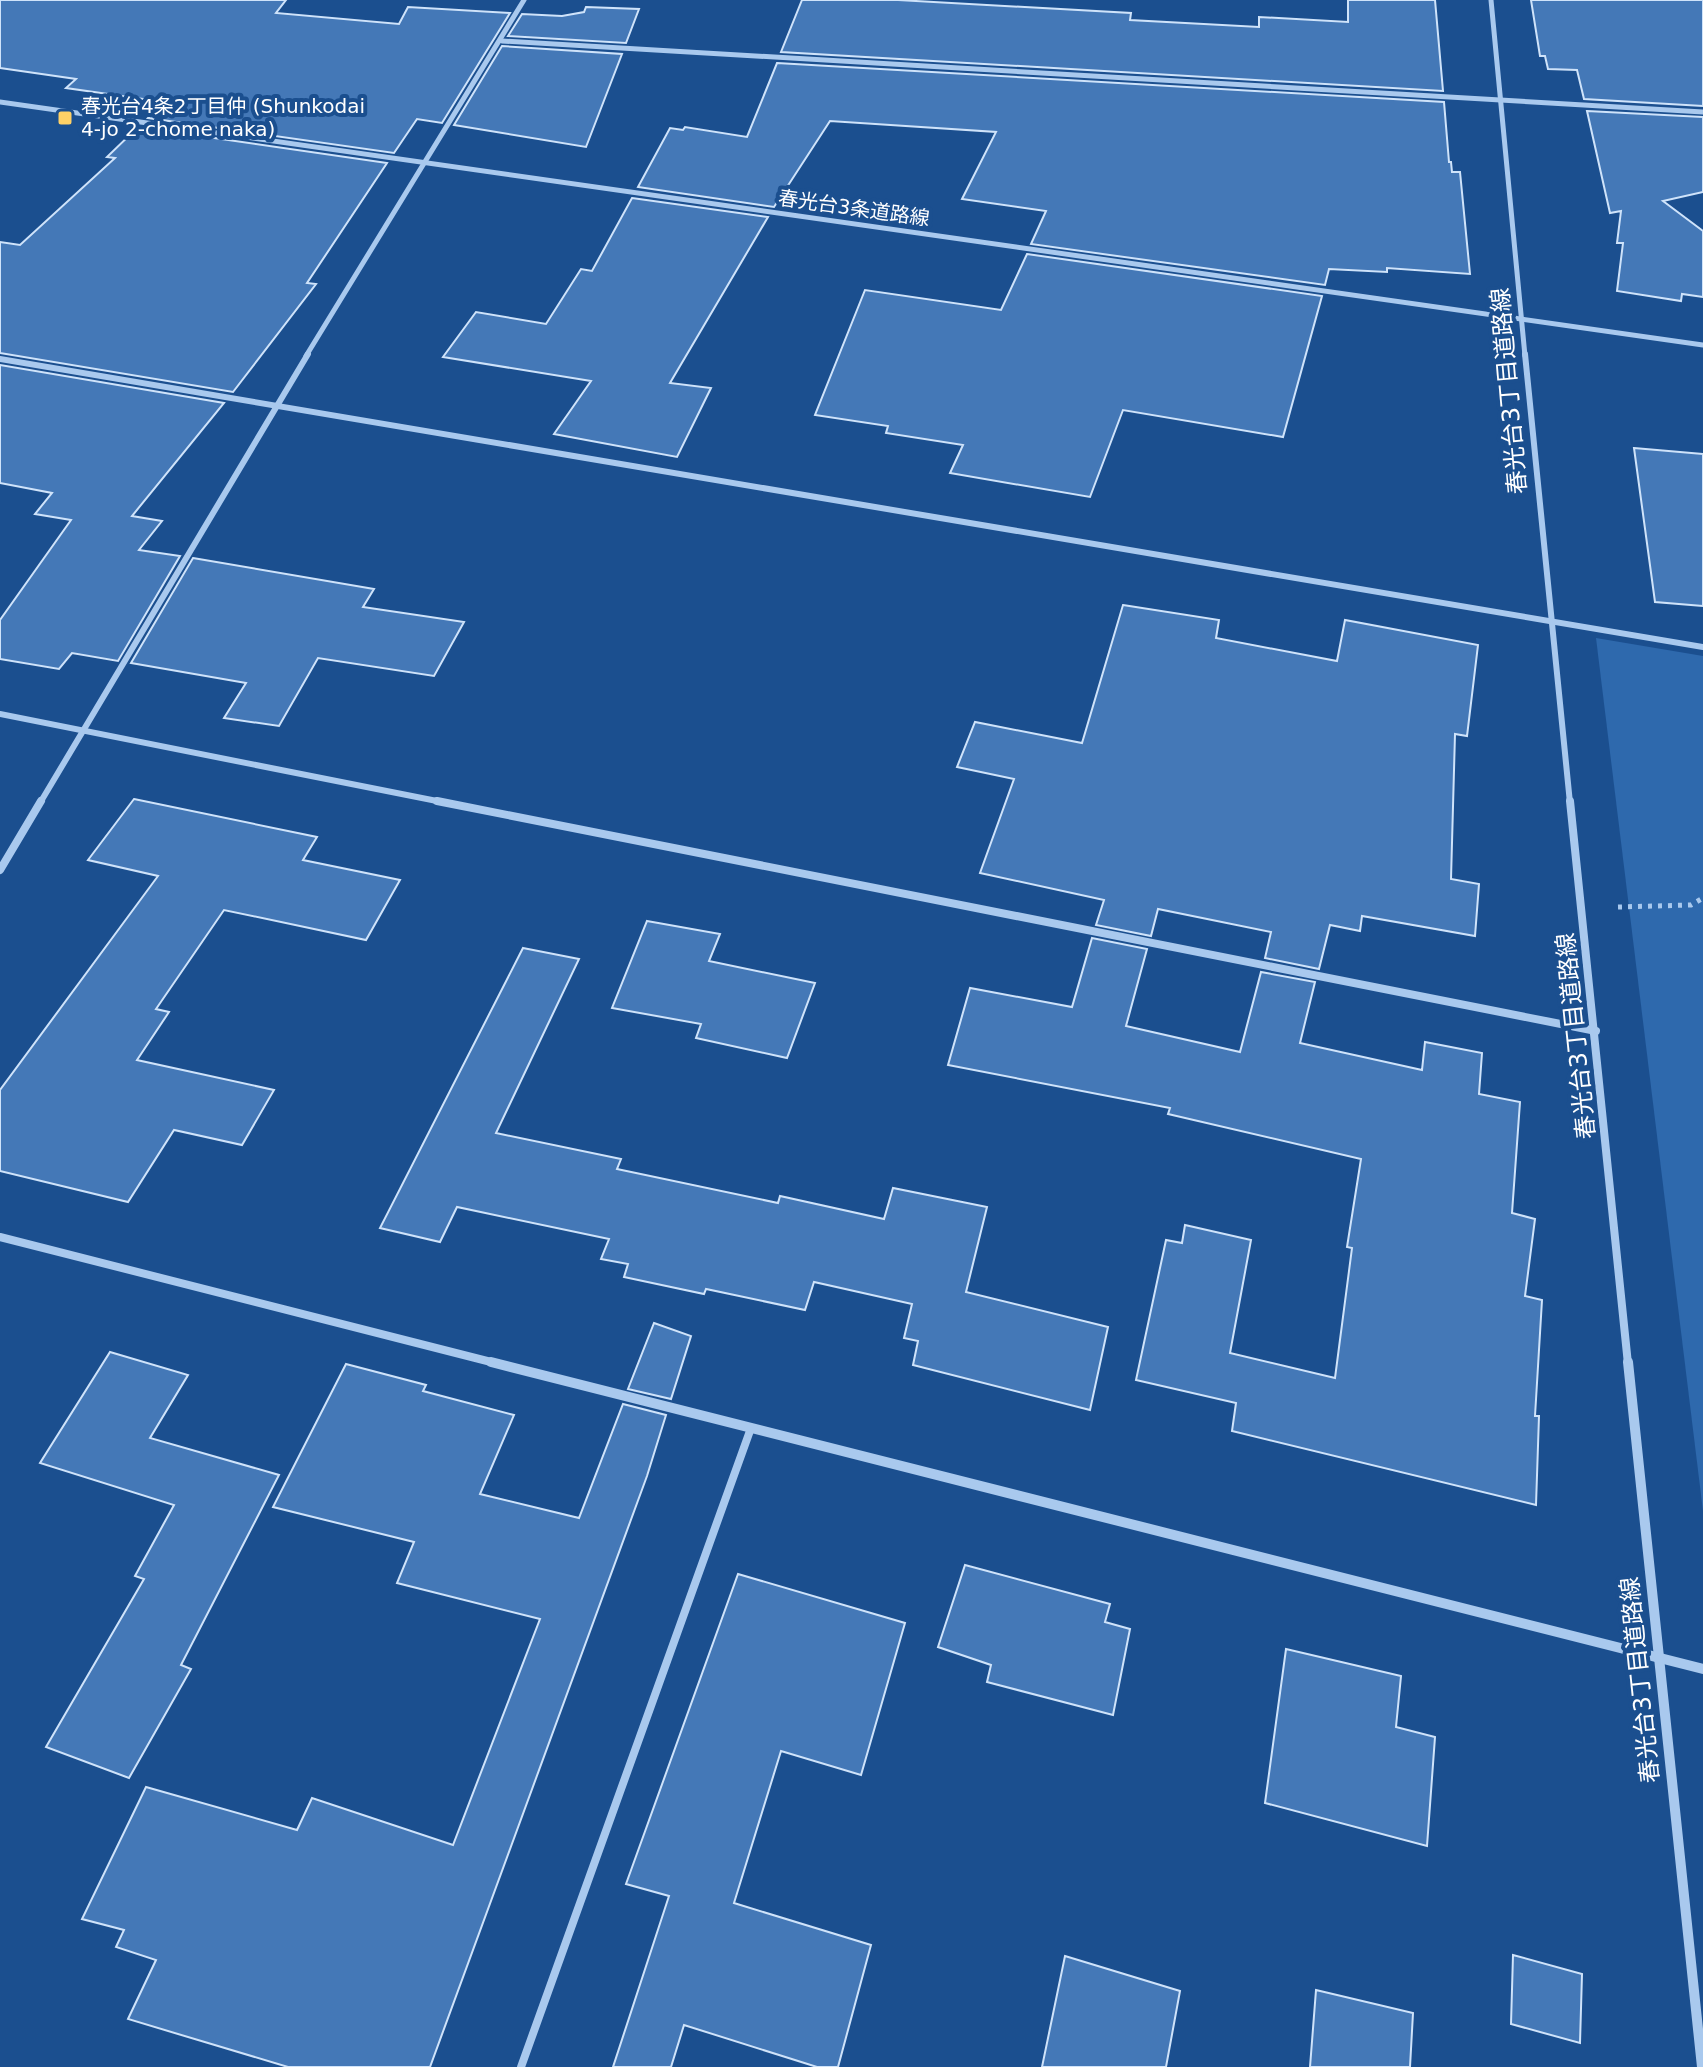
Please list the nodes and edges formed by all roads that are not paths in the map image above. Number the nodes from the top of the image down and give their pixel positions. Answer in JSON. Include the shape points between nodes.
{"nodes":[{"id":1,"x":524,"y":0,"type":"edge"},
{"id":2,"x":1491,"y":0,"type":"edge"},
{"id":3,"x":502,"y":41,"type":"junction"},
{"id":4,"x":1499,"y":99,"type":"junction"},
{"id":5,"x":0,"y":102,"type":"edge"},
{"id":6,"x":1703,"y":112,"type":"edge"},
{"id":7,"x":427,"y":163,"type":"junction"},
{"id":8,"x":1523,"y":320,"type":"junction"},
{"id":9,"x":1703,"y":345,"type":"edge"},
{"id":10,"x":0,"y":359,"type":"edge"},
{"id":11,"x":276,"y":406,"type":"junction"},
{"id":12,"x":1551,"y":622,"type":"junction"},
{"id":13,"x":1703,"y":647,"type":"edge"},
{"id":14,"x":0,"y":714,"type":"edge"},
{"id":15,"x":85,"y":731,"type":"junction"},
{"id":16,"x":0,"y":870,"type":"edge"},
{"id":17,"x":1596,"y":1031,"type":"junction"},
{"id":18,"x":0,"y":1237,"type":"edge"},
{"id":19,"x":751,"y":1428,"type":"junction"},
{"id":20,"x":1657,"y":1657,"type":"junction"},
{"id":21,"x":1703,"y":1669,"type":"edge"},
{"id":22,"x":521,"y":2067,"type":"edge"},
{"id":23,"x":1702,"y":2067,"type":"edge"}],
"edges":[{"from":1,"to":3,"type":"street"},
{"from":2,"to":4,"type":"street","name":"春光台3丁目道路線"},
{"from":3,"to":4,"type":"street"},
{"from":3,"to":7,"type":"street"},
{"from":4,"to":6,"type":"street"},
{"from":4,"to":8,"type":"street","name":"春光台3丁目道路線"},
{"from":5,"to":7,"type":"street","name":"春光台3条道路線"},
{"from":7,"to":8,"type":"street","name":"春光台3条道路線"},
{"from":7,"to":11,"type":"street"},
{"from":8,"to":9,"type":"street","name":"春光台3条道路線"},
{"from":8,"to":12,"type":"street","name":"春光台3丁目道路線"},
{"from":10,"to":11,"type":"street"},
{"from":11,"to":12,"type":"street"},
{"from":11,"to":15,"type":"street"},
{"from":12,"to":13,"type":"street"},
{"from":12,"to":17,"type":"street","name":"春光台3丁目道路線"},
{"from":14,"to":15,"type":"street"},
{"from":15,"to":16,"type":"street"},
{"from":15,"to":17,"type":"street"},
{"from":17,"to":20,"type":"street","name":"春光台3丁目道路線"},
{"from":18,"to":19,"type":"street"},
{"from":19,"to":20,"type":"street"},
{"from":19,"to":22,"type":"lane"},
{"from":20,"to":21,"type":"street"},
{"from":20,"to":23,"type":"street","name":"春光台3丁目道路線"}]}
